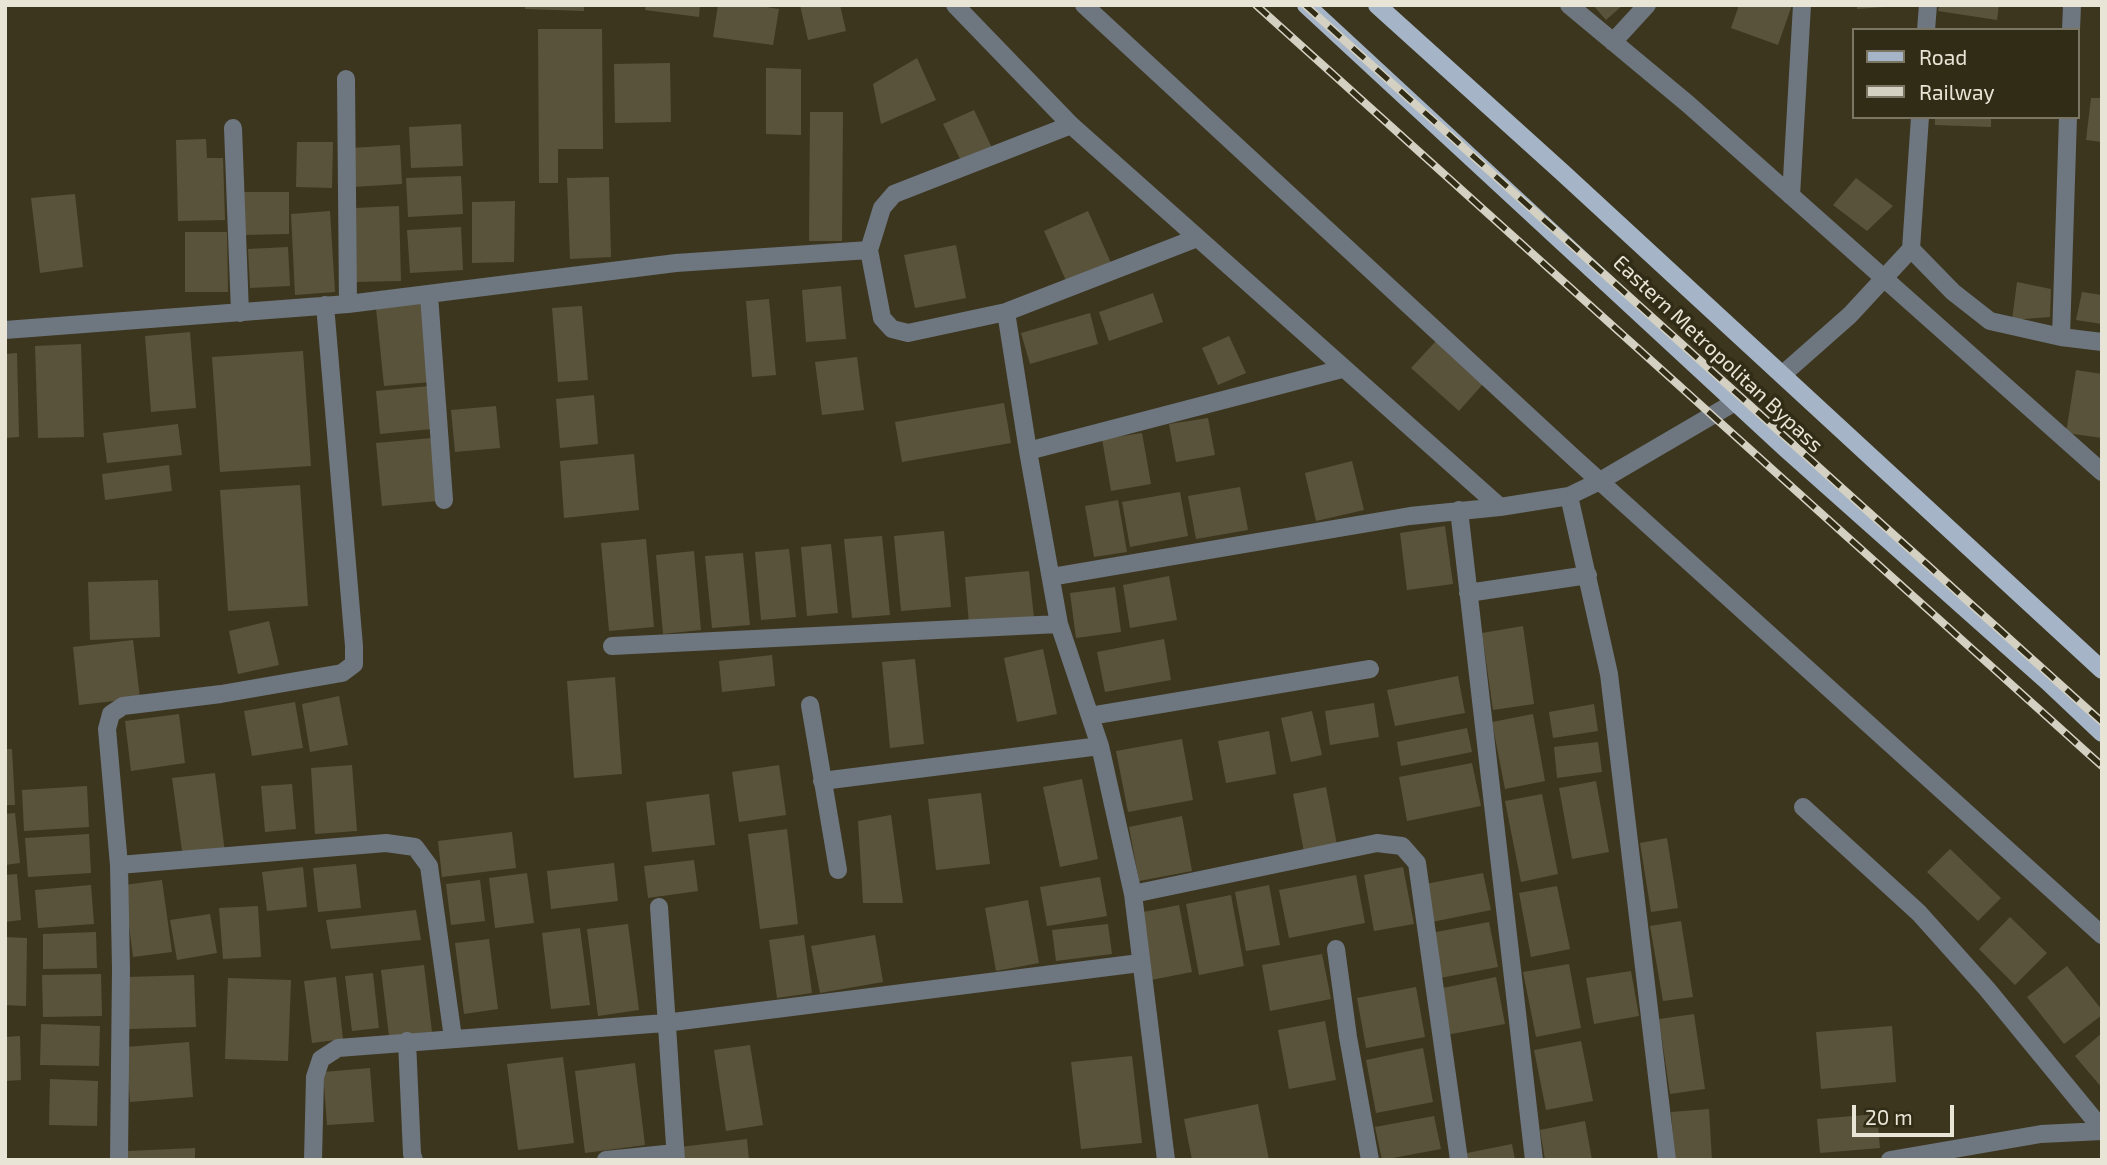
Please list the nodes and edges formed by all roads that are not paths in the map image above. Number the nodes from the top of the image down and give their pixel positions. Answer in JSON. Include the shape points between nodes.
{"nodes":[{"id":1,"x":955,"y":5,"type":"edge"},
{"id":2,"x":1084,"y":5,"type":"edge"},
{"id":3,"x":1306,"y":5,"type":"edge"},
{"id":4,"x":1377,"y":5,"type":"edge"},
{"id":5,"x":1569,"y":5,"type":"edge"},
{"id":6,"x":1647,"y":5,"type":"edge"},
{"id":7,"x":1802,"y":5,"type":"edge"},
{"id":8,"x":1928,"y":5,"type":"edge"},
{"id":9,"x":2071,"y":5,"type":"edge"},
{"id":10,"x":1926,"y":28,"type":"edge"},
{"id":11,"x":2071,"y":28,"type":"edge"},
{"id":12,"x":1613,"y":42,"type":"junction"},
{"id":13,"x":346,"y":79,"type":"dead end"},
{"id":14,"x":1920,"y":119,"type":"edge"},
{"id":15,"x":2068,"y":119,"type":"edge"},
{"id":16,"x":1071,"y":125,"type":"junction"},
{"id":17,"x":233,"y":128,"type":"dead end"},
{"id":18,"x":1791,"y":196,"type":"junction"},
{"id":19,"x":1197,"y":238,"type":"junction"},
{"id":20,"x":1911,"y":248,"type":"junction"},
{"id":21,"x":869,"y":250,"type":"junction"},
{"id":22,"x":1884,"y":279,"type":"junction"},
{"id":23,"x":429,"y":295,"type":"junction"},
{"id":24,"x":348,"y":304,"type":"junction"},
{"id":25,"x":325,"y":305,"type":"junction"},
{"id":26,"x":1006,"y":312,"type":"junction"},
{"id":27,"x":240,"y":313,"type":"junction"},
{"id":28,"x":5,"y":330,"type":"edge"},
{"id":29,"x":2061,"y":337,"type":"junction"},
{"id":30,"x":2102,"y":342,"type":"edge"},
{"id":31,"x":1342,"y":369,"type":"junction"},
{"id":32,"x":1782,"y":375,"type":"junction"},
{"id":33,"x":1735,"y":402,"type":"junction"},
{"id":34,"x":1028,"y":451,"type":"junction"},
{"id":35,"x":2102,"y":472,"type":"edge"},
{"id":36,"x":1600,"y":481,"type":"junction"},
{"id":37,"x":1569,"y":496,"type":"junction"},
{"id":38,"x":444,"y":500,"type":"dead end"},
{"id":39,"x":1500,"y":507,"type":"junction"},
{"id":40,"x":1459,"y":510,"type":"junction"},
{"id":41,"x":1588,"y":575,"type":"junction"},
{"id":42,"x":1051,"y":577,"type":"junction"},
{"id":43,"x":1468,"y":593,"type":"junction"},
{"id":44,"x":1059,"y":624,"type":"junction"},
{"id":45,"x":612,"y":646,"type":"dead end"},
{"id":46,"x":1370,"y":669,"type":"dead end"},
{"id":47,"x":2102,"y":670,"type":"edge"},
{"id":48,"x":810,"y":705,"type":"dead end"},
{"id":49,"x":1090,"y":716,"type":"junction"},
{"id":50,"x":2102,"y":733,"type":"edge"},
{"id":51,"x":1100,"y":746,"type":"junction"},
{"id":52,"x":822,"y":781,"type":"junction"},
{"id":53,"x":1803,"y":807,"type":"dead end"},
{"id":54,"x":119,"y":865,"type":"junction"},
{"id":55,"x":838,"y":870,"type":"dead end"},
{"id":56,"x":1133,"y":894,"type":"junction"},
{"id":57,"x":659,"y":907,"type":"dead end"},
{"id":58,"x":2102,"y":934,"type":"edge"},
{"id":59,"x":1336,"y":950,"type":"dead end"},
{"id":60,"x":1140,"y":963,"type":"junction"},
{"id":61,"x":665,"y":1023,"type":"junction"},
{"id":62,"x":453,"y":1038,"type":"junction"},
{"id":63,"x":407,"y":1041,"type":"junction"},
{"id":64,"x":2102,"y":1130,"type":"edge"},
{"id":65,"x":676,"y":1156,"type":"edge"},
{"id":66,"x":119,"y":1160,"type":"edge"},
{"id":67,"x":313,"y":1160,"type":"edge"},
{"id":68,"x":414,"y":1160,"type":"edge"},
{"id":69,"x":606,"y":1160,"type":"edge"},
{"id":70,"x":1166,"y":1160,"type":"edge"},
{"id":71,"x":1370,"y":1160,"type":"edge"},
{"id":72,"x":1459,"y":1160,"type":"edge"},
{"id":73,"x":1534,"y":1160,"type":"edge"},
{"id":74,"x":1667,"y":1160,"type":"edge"},
{"id":75,"x":1889,"y":1160,"type":"edge"}],
"edges":[{"from":1,"to":16,"type":"street"},
{"from":2,"to":36,"type":"street"},
{"from":3,"to":33,"type":"main road","name":"Eastern Metropolitan Bypass"},
{"from":4,"to":32,"type":"main road"},
{"from":5,"to":12,"type":"street"},
{"from":6,"to":12,"type":"street"},
{"from":7,"to":18,"type":"street"},
{"from":8,"to":10,"type":"street"},
{"from":9,"to":11,"type":"street"},
{"from":12,"to":18,"type":"street"},
{"from":13,"to":24,"type":"street"},
{"from":14,"to":20,"type":"street"},
{"from":15,"to":29,"type":"street"},
{"from":16,"to":19,"type":"street"},
{"from":16,"to":21,"type":"street","via":[[894,194],[882,208]]},
{"from":17,"to":27,"type":"street"},
{"from":18,"to":22,"type":"street"},
{"from":19,"to":26,"type":"street"},
{"from":19,"to":31,"type":"street"},
{"from":20,"to":22,"type":"street"},
{"from":20,"to":29,"type":"street","via":[[1953,292],[1990,321]]},
{"from":21,"to":23,"type":"street","via":[[676,263]]},
{"from":21,"to":26,"type":"street","via":[[882,318],[892,329],[908,333]]},
{"from":22,"to":32,"type":"street"},
{"from":22,"to":35,"type":"street"},
{"from":23,"to":24,"type":"street"},
{"from":23,"to":38,"type":"street"},
{"from":24,"to":25,"type":"street"},
{"from":25,"to":27,"type":"street"},
{"from":25,"to":54,"type":"street","via":[[354,664],[342,673],[123,706],[111,714],[107,729]]},
{"from":26,"to":34,"type":"street"},
{"from":27,"to":28,"type":"street"},
{"from":29,"to":30,"type":"street"},
{"from":31,"to":34,"type":"street"},
{"from":31,"to":39,"type":"street"},
{"from":32,"to":47,"type":"main road"},
{"from":33,"to":36,"type":"street"},
{"from":33,"to":50,"type":"main road","name":"Eastern Metropolitan Bypass"},
{"from":34,"to":42,"type":"street"},
{"from":36,"to":37,"type":"street"},
{"from":36,"to":58,"type":"street"},
{"from":37,"to":39,"type":"street"},
{"from":37,"to":41,"type":"street"},
{"from":39,"to":40,"type":"street"},
{"from":40,"to":42,"type":"street"},
{"from":40,"to":43,"type":"street"},
{"from":41,"to":43,"type":"street"},
{"from":41,"to":74,"type":"street","via":[[1609,674]]},
{"from":42,"to":44,"type":"street"},
{"from":43,"to":73,"type":"street"},
{"from":44,"to":45,"type":"street"},
{"from":44,"to":49,"type":"street"},
{"from":46,"to":49,"type":"street"},
{"from":48,"to":52,"type":"street"},
{"from":49,"to":51,"type":"street"},
{"from":51,"to":52,"type":"street"},
{"from":51,"to":56,"type":"street"},
{"from":52,"to":55,"type":"street"},
{"from":53,"to":64,"type":"street","via":[[1919,913]]},
{"from":54,"to":62,"type":"street","via":[[386,843],[415,847],[429,866]]},
{"from":54,"to":66,"type":"street"},
{"from":56,"to":60,"type":"street"},
{"from":56,"to":72,"type":"street","via":[[1377,843],[1402,846],[1417,863]]},
{"from":57,"to":61,"type":"street"},
{"from":59,"to":71,"type":"street"},
{"from":60,"to":61,"type":"street"},
{"from":60,"to":70,"type":"street"},
{"from":61,"to":62,"type":"street"},
{"from":61,"to":65,"type":"street"},
{"from":62,"to":63,"type":"street"},
{"from":63,"to":67,"type":"street","via":[[338,1048],[321,1059],[315,1077]]},
{"from":63,"to":68,"type":"street"},
{"from":64,"to":75,"type":"street","via":[[2041,1134]]},
{"from":65,"to":69,"type":"street"}]}
